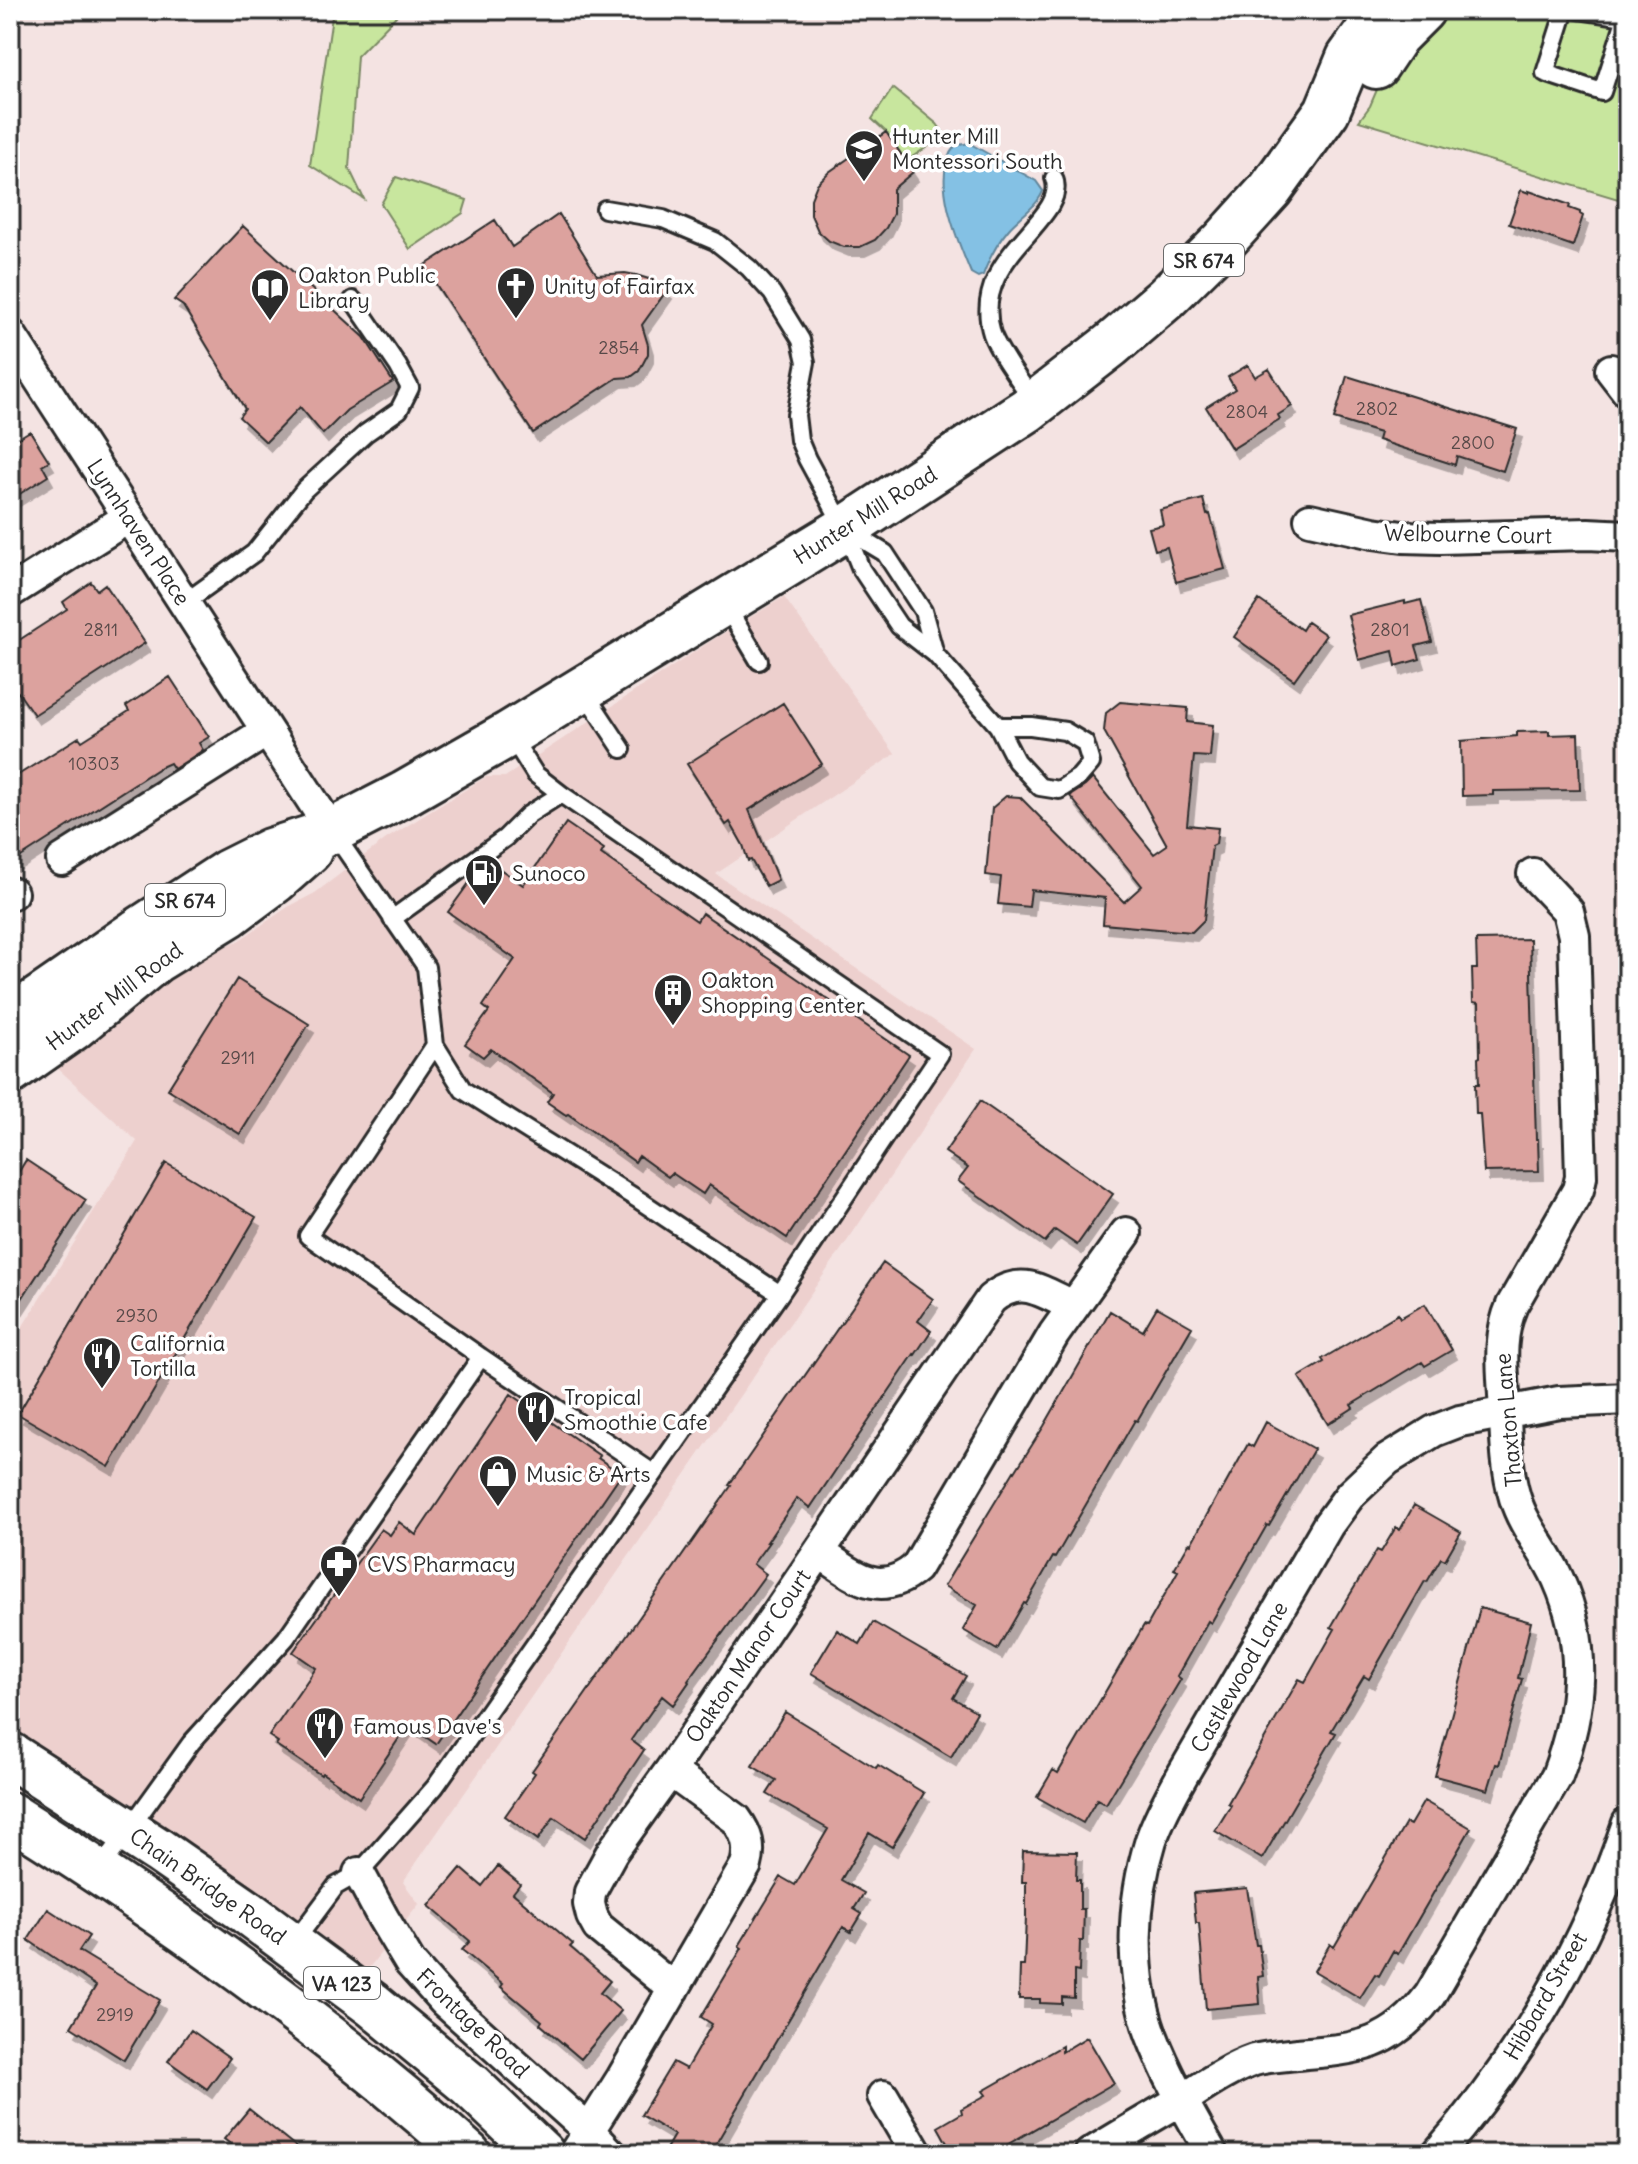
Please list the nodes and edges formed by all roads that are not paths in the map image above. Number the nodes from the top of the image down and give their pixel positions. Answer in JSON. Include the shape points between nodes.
{"nodes":[{"id":1,"x":1383,"y":10,"type":"edge"},
{"id":2,"x":1422,"y":10,"type":"edge"},
{"id":3,"x":1565,"y":10,"type":"edge"},
{"id":4,"x":1579,"y":10,"type":"edge"},
{"id":5,"x":1621,"y":14,"type":"edge"},
{"id":6,"x":1327,"y":111,"type":"junction"},
{"id":7,"x":1054,"y":178,"type":"dead end"},
{"id":8,"x":605,"y":209,"type":"dead end"},
{"id":9,"x":353,"y":300,"type":"dead end"},
{"id":10,"x":10,"y":334,"type":"edge"},
{"id":11,"x":1035,"y":403,"type":"junction"},
{"id":12,"x":129,"y":517,"type":"junction"},
{"id":13,"x":1310,"y":519,"type":"dead end"},
{"id":14,"x":845,"y":529,"type":"junction"},
{"id":15,"x":1628,"y":536,"type":"edge"},
{"id":16,"x":10,"y":592,"type":"edge"},
{"id":17,"x":184,"y":603,"type":"junction"},
{"id":18,"x":725,"y":603,"type":"junction"},
{"id":19,"x":935,"y":654,"type":"junction"},
{"id":20,"x":759,"y":661,"type":"dead end"},
{"id":21,"x":583,"y":689,"type":"junction"},
{"id":22,"x":998,"y":726,"type":"junction"},
{"id":23,"x":267,"y":731,"type":"junction"},
{"id":24,"x":509,"y":734,"type":"junction"},
{"id":25,"x":622,"y":749,"type":"dead end"},
{"id":26,"x":561,"y":794,"type":"junction"},
{"id":27,"x":332,"y":831,"type":"junction"},
{"id":28,"x":62,"y":860,"type":"dead end"},
{"id":29,"x":1533,"y":874,"type":"dead end"},
{"id":30,"x":392,"y":919,"type":"junction"},
{"id":31,"x":10,"y":1019,"type":"edge"},
{"id":32,"x":435,"y":1045,"type":"junction"},
{"id":33,"x":10,"y":1072,"type":"edge"},
{"id":34,"x":1126,"y":1233,"type":"dead end"},
{"id":35,"x":780,"y":1294,"type":"junction"},
{"id":36,"x":1073,"y":1306,"type":"junction"},
{"id":37,"x":481,"y":1357,"type":"junction"},
{"id":38,"x":1628,"y":1399,"type":"edge"},
{"id":39,"x":1505,"y":1411,"type":"junction"},
{"id":40,"x":653,"y":1473,"type":"junction"},
{"id":41,"x":819,"y":1552,"type":"junction"},
{"id":42,"x":10,"y":1755,"type":"edge"},
{"id":43,"x":670,"y":1771,"type":"junction"},
{"id":44,"x":10,"y":1815,"type":"edge"},
{"id":45,"x":1628,"y":1823,"type":"edge"},
{"id":46,"x":128,"y":1829,"type":"junction"},
{"id":47,"x":99,"y":1871,"type":"junction"},
{"id":48,"x":359,"y":1873,"type":"junction"},
{"id":49,"x":292,"y":1945,"type":"junction"},
{"id":50,"x":674,"y":1989,"type":"junction"},
{"id":51,"x":883,"y":2096,"type":"dead end"},
{"id":52,"x":1181,"y":2100,"type":"junction"},
{"id":53,"x":582,"y":2142,"type":"edge"},
{"id":54,"x":468,"y":2154,"type":"edge"},
{"id":55,"x":542,"y":2154,"type":"edge"},
{"id":56,"x":611,"y":2154,"type":"edge"},
{"id":57,"x":917,"y":2154,"type":"edge"},
{"id":58,"x":1090,"y":2154,"type":"edge"},
{"id":59,"x":1212,"y":2154,"type":"edge"},
{"id":60,"x":1437,"y":2154,"type":"edge"}],
"edges":[{"from":1,"to":6,"type":"main road","name":"Hunter Mill Road","number":"SR 674","via":[[1349,58]]},
{"from":2,"to":6,"type":"main road","name":"Hunter Mill Road","number":"SR 674","via":[[1369,73]]},
{"from":3,"to":5,"type":"lane","via":[[1545,73],[1602,92]]},
{"from":4,"to":5,"type":"lane"},
{"from":6,"to":11,"type":"main road","name":"Hunter Mill Road","number":"SR 674","via":[[1270,190],[1222,243],[1144,317]]},
{"from":7,"to":11,"type":"lane","via":[[1054,200],[1008,256],[988,300],[996,343]]},
{"from":8,"to":14,"type":"lane","via":[[663,219],[715,241],[772,293],[801,340],[806,362],[796,415],[799,440]]},
{"from":9,"to":17,"type":"lane","via":[[410,388],[399,410],[304,490],[254,553]]},
{"from":10,"to":12,"type":"street","name":"Lynnhaven Place"},
{"from":11,"to":14,"type":"main road","name":"Hunter Mill Road","number":"SR 674"},
{"from":12,"to":16,"type":"street"},
{"from":12,"to":17,"type":"street","name":"Lynnhaven Place"},
{"from":13,"to":15,"type":"street","name":"Welbourne Court","via":[[1403,537]]},
{"from":14,"to":18,"type":"main road","name":"Hunter Mill Road","number":"SR 674"},
{"from":14,"to":19,"type":"lane","via":[[861,569],[899,626]]},
{"from":14,"to":19,"type":"lane","via":[[885,553],[923,611]]},
{"from":17,"to":23,"type":"street","name":"Lynnhaven Place"},
{"from":18,"to":20,"type":"lane"},
{"from":18,"to":21,"type":"main road","name":"Hunter Mill Road","number":"SR 674"},
{"from":19,"to":22,"type":"lane"},
{"from":21,"to":24,"type":"main road","name":"Hunter Mill Road","number":"SR 674"},
{"from":21,"to":25,"type":"lane"},
{"from":22,"to":22,"type":"lane","via":[[1016,761],[1040,787],[1059,790],[1091,763],[1085,743],[1065,731]]},
{"from":23,"to":27,"type":"street","name":"Lynnhaven Place"},
{"from":23,"to":28,"type":"street"},
{"from":24,"to":26,"type":"lane","via":[[535,774]]},
{"from":24,"to":27,"type":"main road","name":"Hunter Mill Road","number":"SR 674"},
{"from":26,"to":30,"type":"lane"},
{"from":26,"to":35,"type":"lane","via":[[940,1054]]},
{"from":27,"to":30,"type":"lane"},
{"from":27,"to":31,"type":"main road","name":"Hunter Mill Road","number":"SR 674","via":[[270,851],[228,872]]},
{"from":27,"to":33,"type":"main road","name":"Hunter Mill Road","number":"SR 674","via":[[239,908],[156,960]]},
{"from":29,"to":39,"type":"street","name":"Thaxton Lane","via":[[1568,911],[1574,936],[1581,1177],[1504,1322]]},
{"from":30,"to":32,"type":"lane","via":[[426,967]]},
{"from":32,"to":35,"type":"lane","via":[[463,1090]]},
{"from":32,"to":37,"type":"lane","via":[[308,1236]]},
{"from":34,"to":36,"type":"street"},
{"from":35,"to":40,"type":"lane"},
{"from":36,"to":41,"type":"street","name":"Oakton Manor Court","via":[[1019,1285],[991,1299]]},
{"from":36,"to":41,"type":"street","via":[[916,1568],[892,1582],[873,1583]]},
{"from":37,"to":40,"type":"lane"},
{"from":37,"to":46,"type":"lane","via":[[286,1638],[191,1743]]},
{"from":38,"to":39,"type":"street","name":"Castlewood Lane"},
{"from":39,"to":52,"type":"street","name":"Castlewood Lane","via":[[1434,1431],[1387,1460],[1350,1495],[1166,1805],[1141,1880],[1136,1959],[1151,2032]]},
{"from":39,"to":52,"type":"street","name":"Thaxton Lane","via":[[1508,1472],[1516,1501],[1559,1580],[1577,1642],[1576,1710],[1557,1776],[1415,2014],[1373,2043],[1253,2060]]},
{"from":40,"to":48,"type":"lane","via":[[435,1787]]},
{"from":41,"to":43,"type":"street","name":"Oakton Manor Court"},
{"from":42,"to":46,"type":"main road","name":"Chain Bridge Road","number":"VA 123"},
{"from":43,"to":50,"type":"street","via":[[736,1819],[749,1843],[746,1865]]},
{"from":43,"to":50,"type":"street","name":"Oakton Manor Court","via":[[612,1852],[594,1882],[589,1904],[598,1927]]},
{"from":44,"to":47,"type":"main road","number":"VA 123"},
{"from":45,"to":60,"type":"street","name":"Hibbard Street","via":[[1596,1905],[1552,1991],[1492,2084]]},
{"from":46,"to":47,"type":"lane"},
{"from":46,"to":49,"type":"main road","name":"Chain Bridge Road","number":"VA 123"},
{"from":47,"to":54,"type":"main road","number":"VA 123","via":[[297,2012]]},
{"from":48,"to":49,"type":"lane","via":[[336,1886]]},
{"from":48,"to":53,"type":"street","name":"Frontage Road","via":[[410,1963]]},
{"from":49,"to":55,"type":"main road","name":"Chain Bridge Road","number":"VA 123","via":[[470,2085]]},
{"from":50,"to":53,"type":"street"},
{"from":51,"to":57,"type":"street"},
{"from":52,"to":58,"type":"street","name":"Thaxton Lane"},
{"from":52,"to":59,"type":"street","name":"Castlewood Lane"},
{"from":53,"to":56,"type":"street","name":"Frontage Road"}]}
